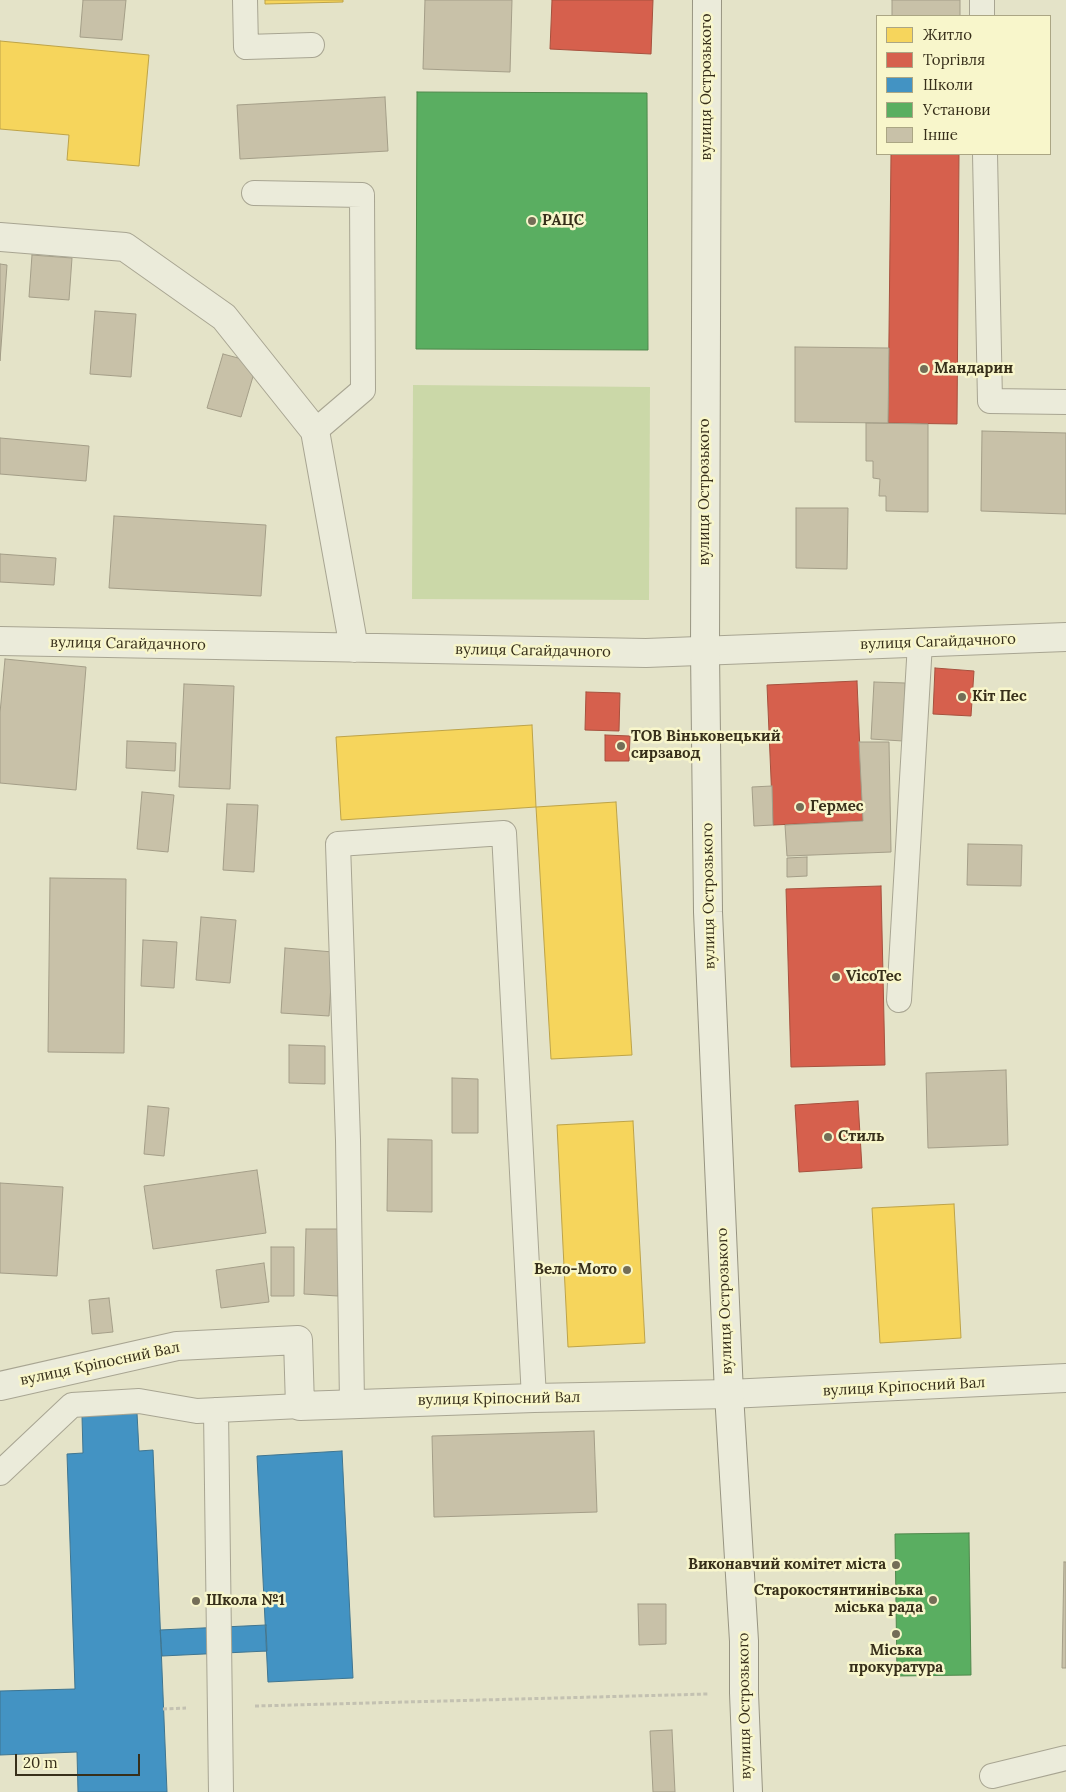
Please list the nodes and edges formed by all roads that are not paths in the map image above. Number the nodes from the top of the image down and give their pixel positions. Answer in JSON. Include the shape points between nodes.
{"nodes":[{"id":1,"x":245,"y":0,"type":"edge"},
{"id":2,"x":707,"y":0,"type":"edge"},
{"id":3,"x":982,"y":0,"type":"edge"},
{"id":4,"x":982,"y":15,"type":"edge"},
{"id":5,"x":312,"y":45,"type":"dead end"},
{"id":6,"x":985,"y":155,"type":"edge"},
{"id":7,"x":254,"y":193,"type":"dead end"},
{"id":8,"x":0,"y":237,"type":"edge"},
{"id":9,"x":1066,"y":402,"type":"edge"},
{"id":10,"x":315,"y":431,"type":"junction"},
{"id":11,"x":1066,"y":637,"type":"edge"},
{"id":12,"x":0,"y":641,"type":"edge"},
{"id":13,"x":920,"y":643,"type":"junction"},
{"id":14,"x":354,"y":648,"type":"junction"},
{"id":15,"x":705,"y":651,"type":"junction"},
{"id":16,"x":899,"y":1000,"type":"dead end"},
{"id":17,"x":1066,"y":1378,"type":"edge"},
{"id":18,"x":0,"y":1386,"type":"edge"},
{"id":19,"x":729,"y":1394,"type":"junction"},
{"id":20,"x":534,"y":1398,"type":"junction"},
{"id":21,"x":352,"y":1403,"type":"junction"},
{"id":22,"x":300,"y":1406,"type":"junction"},
{"id":23,"x":216,"y":1410,"type":"junction"},
{"id":24,"x":0,"y":1473,"type":"edge"},
{"id":25,"x":1066,"y":1758,"type":"edge"},
{"id":26,"x":992,"y":1776,"type":"dead end"},
{"id":27,"x":221,"y":1792,"type":"edge"},
{"id":28,"x":748,"y":1792,"type":"edge"}],
"edges":[{"from":1,"to":5,"type":"lane","via":[[246,47]]},
{"from":2,"to":15,"type":"street","name":"вулиця Острозького"},
{"from":3,"to":4,"type":"lane"},
{"from":6,"to":9,"type":"lane","via":[[990,402]]},
{"from":7,"to":10,"type":"lane","via":[[362,195],[362,390]]},
{"from":8,"to":10,"type":"street","via":[[125,247],[224,317]]},
{"from":10,"to":14,"type":"street"},
{"from":11,"to":13,"type":"street","name":"вулиця Сагайдачного"},
{"from":12,"to":14,"type":"street","name":"вулиця Сагайдачного"},
{"from":13,"to":15,"type":"street","name":"вулиця Сагайдачного"},
{"from":13,"to":16,"type":"lane"},
{"from":14,"to":15,"type":"street","name":"вулиця Сагайдачного","via":[[646,653]]},
{"from":15,"to":19,"type":"street","name":"вулиця Острозького","via":[[708,912]]},
{"from":17,"to":19,"type":"street","name":"вулиця Кріпосний Вал"},
{"from":18,"to":22,"type":"street","name":"вулиця Кріпосний Вал","via":[[177,1346],[298,1340]]},
{"from":19,"to":20,"type":"street","name":"вулиця Кріпосний Вал"},
{"from":19,"to":28,"type":"street","name":"вулиця Острозького","via":[[744,1641]]},
{"from":20,"to":21,"type":"street","name":"вулиця Кріпосний Вал"},
{"from":20,"to":21,"type":"lane","via":[[504,833],[338,844]]},
{"from":21,"to":22,"type":"street","name":"вулиця Кріпосний Вал"},
{"from":22,"to":23,"type":"lane"},
{"from":23,"to":24,"type":"lane","via":[[197,1411],[139,1401],[72,1405]]},
{"from":23,"to":27,"type":"lane"},
{"from":25,"to":26,"type":"lane"}]}
